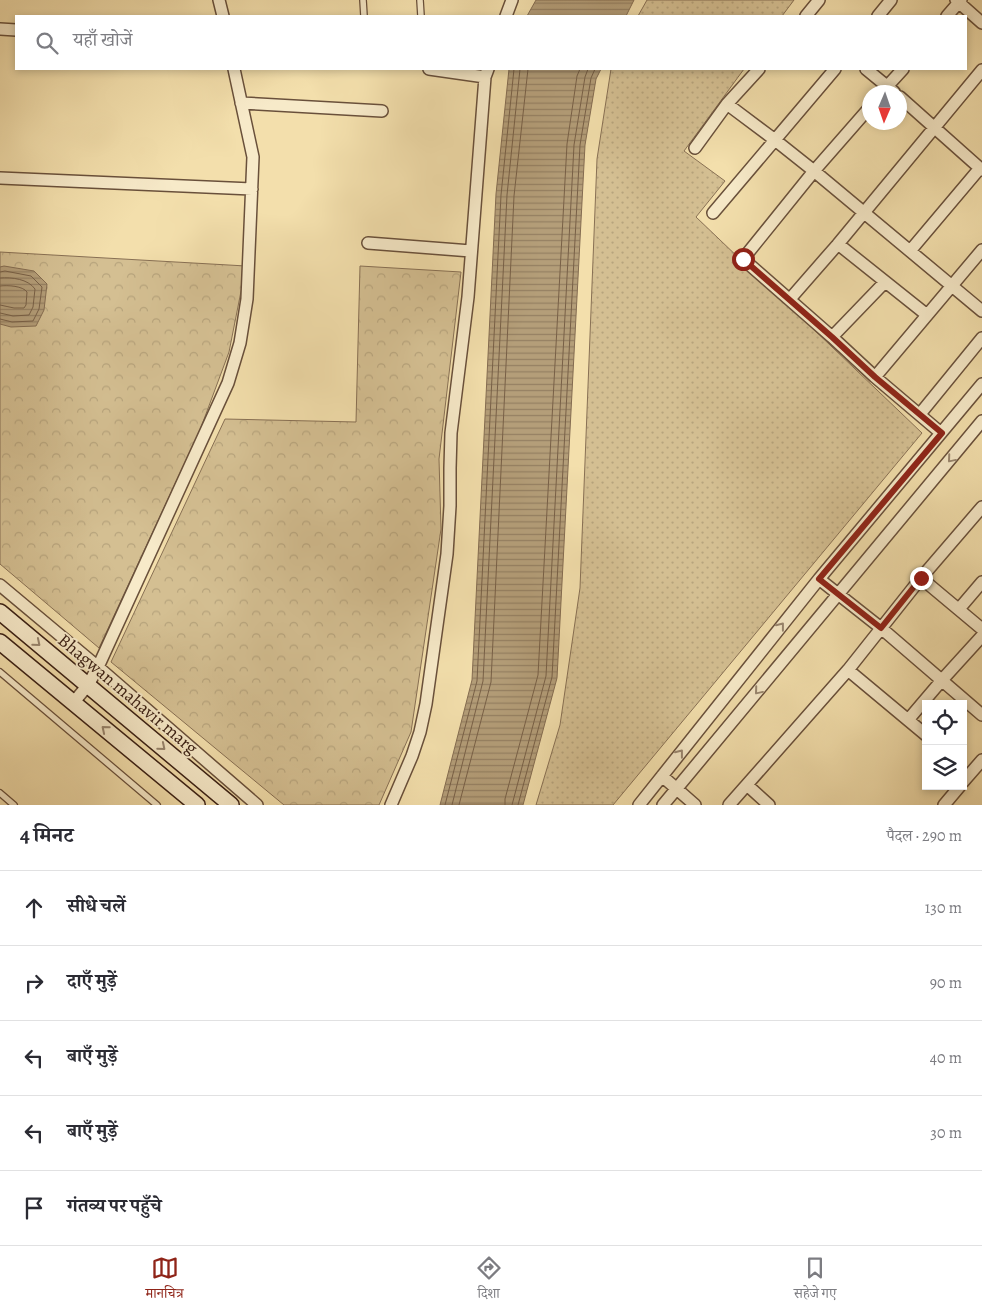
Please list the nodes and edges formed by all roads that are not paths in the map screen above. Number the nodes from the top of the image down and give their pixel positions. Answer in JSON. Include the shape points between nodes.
{"nodes":[{"id":1,"x":219,"y":0,"type":"edge"},
{"id":2,"x":362,"y":0,"type":"edge"},
{"id":3,"x":420,"y":0,"type":"edge"},
{"id":4,"x":512,"y":0,"type":"edge"},
{"id":5,"x":820,"y":0,"type":"edge"},
{"id":6,"x":891,"y":0,"type":"edge"},
{"id":7,"x":958,"y":1,"type":"edge"},
{"id":8,"x":223,"y":15,"type":"edge"},
{"id":9,"x":364,"y":15,"type":"edge"},
{"id":10,"x":421,"y":15,"type":"edge"},
{"id":11,"x":506,"y":15,"type":"edge"},
{"id":12,"x":807,"y":15,"type":"edge"},
{"id":13,"x":879,"y":15,"type":"edge"},
{"id":14,"x":948,"y":15,"type":"edge"},
{"id":15,"x":982,"y":23,"type":"edge"},
{"id":16,"x":0,"y":29,"type":"edge"},
{"id":17,"x":15,"y":30,"type":"edge"},
{"id":18,"x":234,"y":70,"type":"edge"},
{"id":19,"x":443,"y":70,"type":"edge"},
{"id":20,"x":757,"y":70,"type":"edge"},
{"id":21,"x":834,"y":70,"type":"edge"},
{"id":22,"x":867,"y":70,"type":"edge"},
{"id":23,"x":902,"y":70,"type":"edge"},
{"id":24,"x":982,"y":70,"type":"edge"},
{"id":25,"x":486,"y":73,"type":"edge"},
{"id":26,"x":883,"y":85,"type":"edge"},
{"id":27,"x":892,"y":85,"type":"edge"},
{"id":28,"x":907,"y":103,"type":"edge"},
{"id":29,"x":241,"y":104,"type":"junction"},
{"id":30,"x":727,"y":104,"type":"junction"},
{"id":31,"x":382,"y":111,"type":"dead end"},
{"id":32,"x":862,"y":116,"type":"edge"},
{"id":33,"x":934,"y":128,"type":"junction"},
{"id":34,"x":775,"y":140,"type":"junction"},
{"id":35,"x":695,"y":148,"type":"dead end"},
{"id":36,"x":981,"y":169,"type":"edge"},
{"id":37,"x":814,"y":171,"type":"junction"},
{"id":38,"x":0,"y":178,"type":"edge"},
{"id":39,"x":252,"y":190,"type":"junction"},
{"id":40,"x":713,"y":213,"type":"dead end"},
{"id":41,"x":864,"y":213,"type":"junction"},
{"id":42,"x":368,"y":243,"type":"dead end"},
{"id":43,"x":838,"y":244,"type":"junction"},
{"id":44,"x":982,"y":250,"type":"edge"},
{"id":45,"x":471,"y":251,"type":"junction"},
{"id":46,"x":910,"y":251,"type":"junction"},
{"id":47,"x":885,"y":282,"type":"junction"},
{"id":48,"x":952,"y":286,"type":"junction"},
{"id":49,"x":790,"y":299,"type":"junction"},
{"id":50,"x":982,"y":311,"type":"edge"},
{"id":51,"x":927,"y":316,"type":"junction"},
{"id":52,"x":832,"y":337,"type":"junction"},
{"id":53,"x":982,"y":338,"type":"edge"},
{"id":54,"x":875,"y":377,"type":"junction"},
{"id":55,"x":982,"y":384,"type":"edge"},
{"id":56,"x":920,"y":414,"type":"junction"},
{"id":57,"x":982,"y":421,"type":"edge"},
{"id":58,"x":942,"y":433,"type":"junction"},
{"id":59,"x":982,"y":507,"type":"edge"},
{"id":60,"x":921,"y":578,"type":"junction"},
{"id":61,"x":819,"y":579,"type":"junction"},
{"id":62,"x":982,"y":582,"type":"edge"},
{"id":63,"x":0,"y":585,"type":"edge"},
{"id":64,"x":838,"y":594,"type":"junction"},
{"id":65,"x":959,"y":609,"type":"junction"},
{"id":66,"x":0,"y":612,"type":"edge"},
{"id":67,"x":881,"y":628,"type":"junction"},
{"id":68,"x":982,"y":630,"type":"edge"},
{"id":69,"x":982,"y":636,"type":"edge"},
{"id":70,"x":0,"y":642,"type":"edge"},
{"id":71,"x":98,"y":668,"type":"junction"},
{"id":72,"x":848,"y":670,"type":"junction"},
{"id":73,"x":0,"y":672,"type":"edge"},
{"id":74,"x":942,"y":680,"type":"junction"},
{"id":75,"x":88,"y":685,"type":"junction"},
{"id":76,"x":73,"y":703,"type":"junction"},
{"id":77,"x":982,"y":715,"type":"edge"},
{"id":78,"x":908,"y":720,"type":"junction"},
{"id":79,"x":922,"y":732,"type":"edge"},
{"id":80,"x":982,"y":760,"type":"edge"},
{"id":81,"x":967,"y":773,"type":"edge"},
{"id":82,"x":662,"y":776,"type":"junction"},
{"id":83,"x":747,"y":785,"type":"junction"},
{"id":84,"x":677,"y":789,"type":"junction"},
{"id":85,"x":957,"y":790,"type":"edge"},
{"id":86,"x":0,"y":793,"type":"edge"},
{"id":87,"x":14,"y":805,"type":"edge"},
{"id":88,"x":157,"y":805,"type":"edge"},
{"id":89,"x":197,"y":805,"type":"edge"},
{"id":90,"x":231,"y":805,"type":"edge"},
{"id":91,"x":258,"y":805,"type":"edge"},
{"id":92,"x":391,"y":805,"type":"edge"},
{"id":93,"x":639,"y":805,"type":"edge"},
{"id":94,"x":663,"y":805,"type":"edge"},
{"id":95,"x":695,"y":805,"type":"edge"},
{"id":96,"x":729,"y":805,"type":"edge"},
{"id":97,"x":769,"y":805,"type":"edge"},
{"id":98,"x":944,"y":805,"type":"edge"}],
"edges":[{"from":1,"to":8,"type":"street"},
{"from":2,"to":9,"type":"lane"},
{"from":3,"to":10,"type":"lane"},
{"from":4,"to":11,"type":"street"},
{"from":5,"to":12,"type":"street"},
{"from":6,"to":13,"type":"street"},
{"from":7,"to":14,"type":"street"},
{"from":7,"to":15,"type":"street"},
{"from":16,"to":17,"type":"street"},
{"from":18,"to":29,"type":"street"},
{"from":19,"to":25,"type":"street"},
{"from":20,"to":30,"type":"street"},
{"from":21,"to":34,"type":"street"},
{"from":22,"to":26,"type":"street"},
{"from":23,"to":27,"type":"street"},
{"from":24,"to":33,"type":"street"},
{"from":25,"to":45,"type":"street"},
{"from":28,"to":33,"type":"street"},
{"from":29,"to":31,"type":"street"},
{"from":29,"to":39,"type":"street","via":[[253,157]]},
{"from":30,"to":34,"type":"street"},
{"from":30,"to":35,"type":"street"},
{"from":32,"to":37,"type":"street"},
{"from":33,"to":36,"type":"street"},
{"from":33,"to":41,"type":"street"},
{"from":34,"to":37,"type":"street"},
{"from":34,"to":40,"type":"street"},
{"from":36,"to":46,"type":"street"},
{"from":37,"to":41,"type":"street"},
{"from":37,"to":49,"type":"street","via":[[743,259]]},
{"from":38,"to":39,"type":"street"},
{"from":39,"to":71,"type":"street","via":[[247,299],[240,343],[228,383]]},
{"from":41,"to":43,"type":"street"},
{"from":41,"to":46,"type":"street"},
{"from":42,"to":45,"type":"street"},
{"from":43,"to":47,"type":"street"},
{"from":43,"to":49,"type":"street"},
{"from":44,"to":48,"type":"street"},
{"from":45,"to":92,"type":"street","via":[[451,433],[446,554],[427,694],[420,732]]},
{"from":46,"to":48,"type":"street"},
{"from":47,"to":51,"type":"street"},
{"from":47,"to":52,"type":"street"},
{"from":48,"to":50,"type":"street"},
{"from":48,"to":51,"type":"street"},
{"from":49,"to":52,"type":"street"},
{"from":51,"to":54,"type":"street"},
{"from":52,"to":54,"type":"street"},
{"from":53,"to":56,"type":"street"},
{"from":54,"to":56,"type":"street"},
{"from":55,"to":58,"type":"street"},
{"from":56,"to":58,"type":"street"},
{"from":57,"to":64,"type":"street","one_way":true},
{"from":58,"to":61,"type":"street"},
{"from":59,"to":60,"type":"street"},
{"from":60,"to":65,"type":"street"},
{"from":60,"to":67,"type":"street"},
{"from":61,"to":64,"type":"street"},
{"from":82,"to":61,"type":"street","one_way":true},
{"from":62,"to":65,"type":"street"},
{"from":63,"to":71,"type":"street"},
{"from":64,"to":67,"type":"street"},
{"from":64,"to":84,"type":"street","one_way":true},
{"from":65,"to":68,"type":"street"},
{"from":66,"to":75,"type":"main road","name":"Bhagwan mahavir marg","one_way":true},
{"from":67,"to":72,"type":"street"},
{"from":67,"to":74,"type":"street"},
{"from":69,"to":74,"type":"street"},
{"from":70,"to":76,"type":"main road"},
{"from":71,"to":75,"type":"street"},
{"from":71,"to":91,"type":"street"},
{"from":72,"to":78,"type":"street"},
{"from":72,"to":83,"type":"street"},
{"from":73,"to":88,"type":"lane"},
{"from":74,"to":77,"type":"street"},
{"from":74,"to":78,"type":"street"},
{"from":75,"to":76,"type":"street"},
{"from":75,"to":90,"type":"main road","name":"Bhagwan mahavir marg","one_way":true},
{"from":89,"to":76,"type":"main road","one_way":true},
{"from":78,"to":79,"type":"street"},
{"from":80,"to":81,"type":"street"},
{"from":82,"to":84,"type":"street"},
{"from":82,"to":93,"type":"street"},
{"from":83,"to":96,"type":"street"},
{"from":83,"to":97,"type":"street"},
{"from":84,"to":94,"type":"street"},
{"from":84,"to":95,"type":"street"},
{"from":85,"to":98,"type":"street"},
{"from":86,"to":87,"type":"lane"}]}
